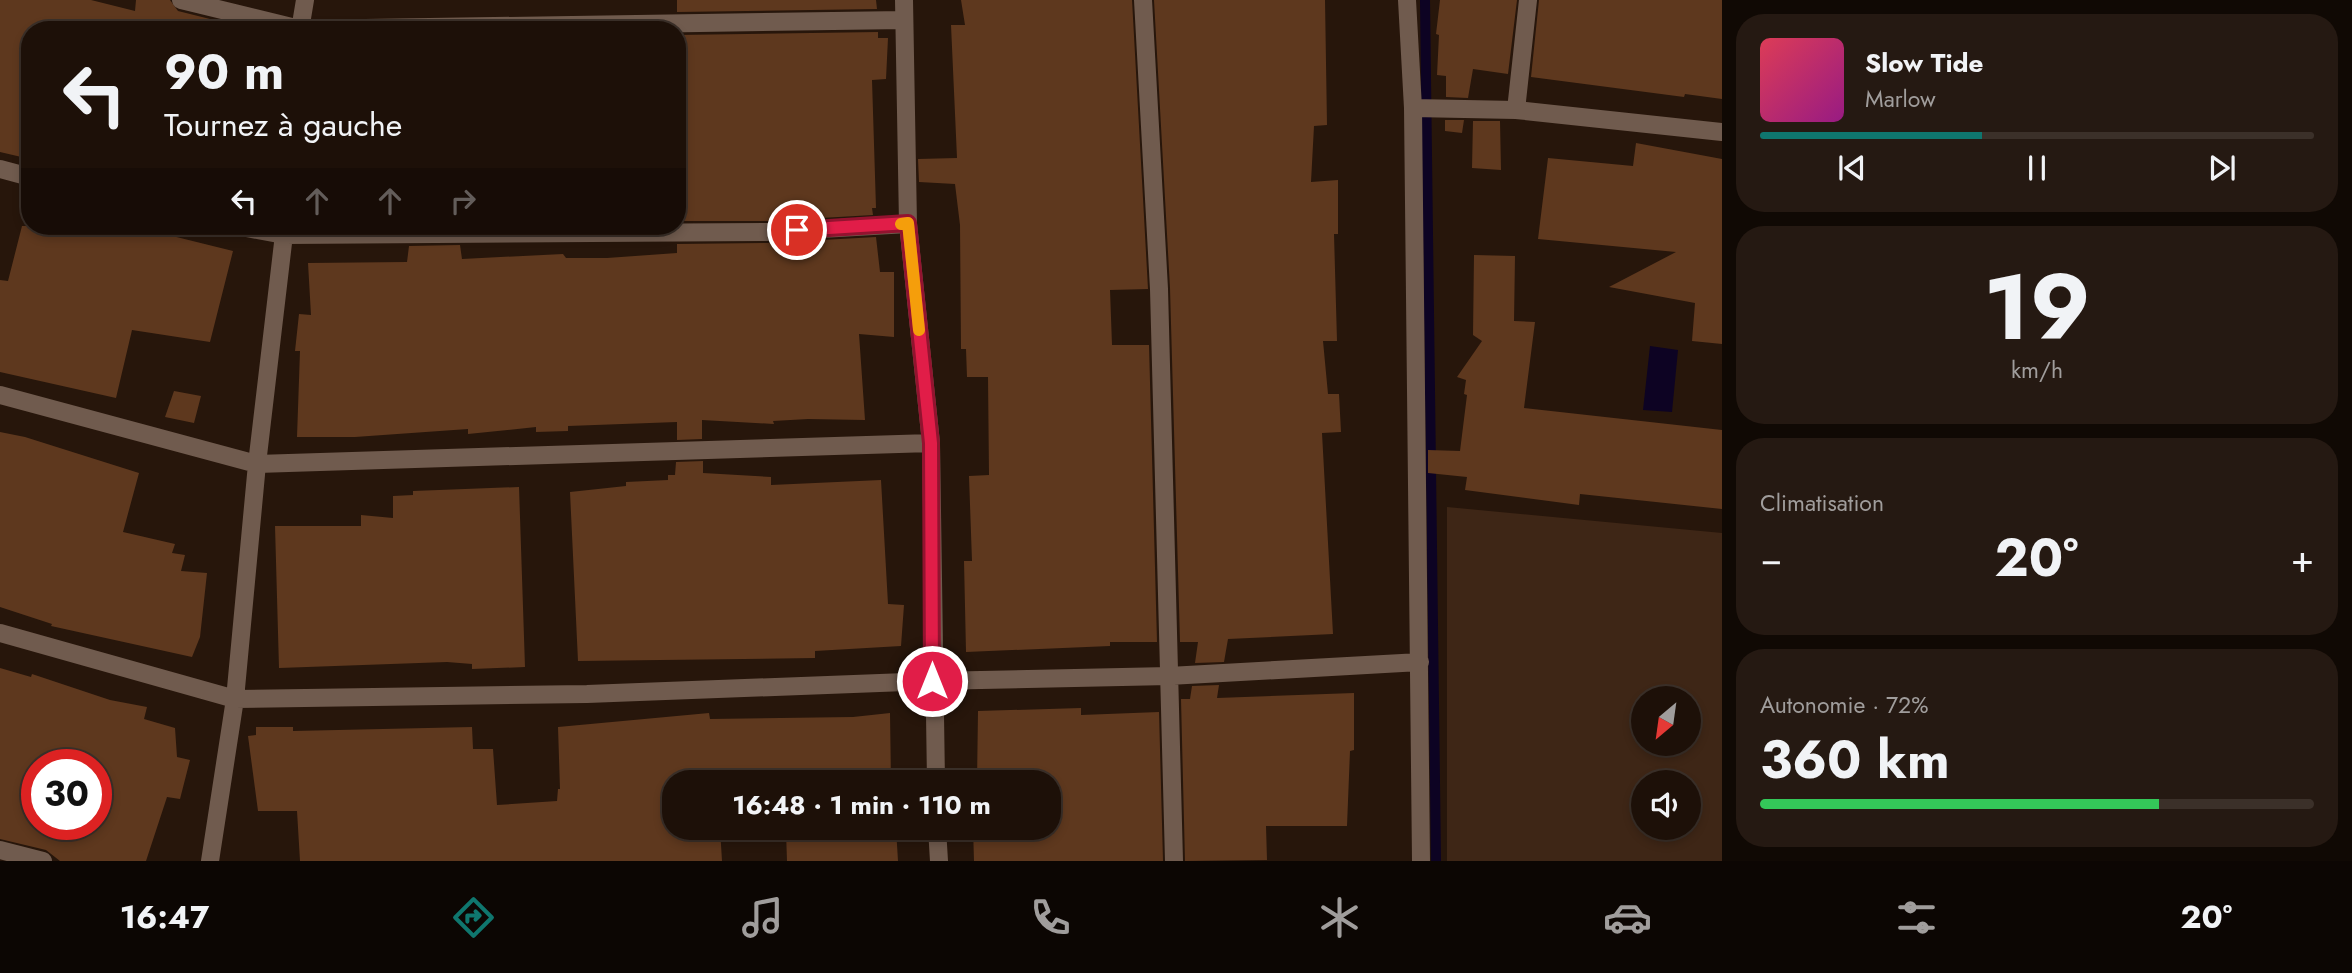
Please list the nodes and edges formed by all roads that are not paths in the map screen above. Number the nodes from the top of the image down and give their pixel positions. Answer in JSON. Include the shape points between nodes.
{"nodes":[{"id":1,"x":181,"y":0,"type":"edge"},
{"id":2,"x":305,"y":0,"type":"edge"},
{"id":3,"x":904,"y":0,"type":"edge"},
{"id":4,"x":1143,"y":0,"type":"edge"},
{"id":5,"x":1407,"y":0,"type":"edge"},
{"id":6,"x":1528,"y":0,"type":"edge"},
{"id":7,"x":904,"y":20,"type":"junction"},
{"id":8,"x":267,"y":21,"type":"edge"},
{"id":9,"x":301,"y":21,"type":"edge"},
{"id":10,"x":686,"y":23,"type":"edge"},
{"id":11,"x":1413,"y":108,"type":"junction"},
{"id":12,"x":1516,"y":110,"type":"junction"},
{"id":13,"x":1722,"y":132,"type":"edge"},
{"id":14,"x":0,"y":169,"type":"edge"},
{"id":15,"x":21,"y":175,"type":"edge"},
{"id":16,"x":908,"y":223,"type":"junction"},
{"id":17,"x":686,"y":232,"type":"edge"},
{"id":18,"x":284,"y":235,"type":"edge"},
{"id":19,"x":0,"y":395,"type":"edge"},
{"id":20,"x":931,"y":443,"type":"junction"},
{"id":21,"x":257,"y":464,"type":"junction"},
{"id":22,"x":0,"y":633,"type":"edge"},
{"id":23,"x":1420,"y":662,"type":"junction"},
{"id":24,"x":1169,"y":676,"type":"junction"},
{"id":25,"x":932,"y":681,"type":"junction"},
{"id":26,"x":235,"y":699,"type":"junction"},
{"id":27,"x":936,"y":770,"type":"edge"},
{"id":28,"x":938,"y":840,"type":"edge"},
{"id":29,"x":0,"y":850,"type":"edge"},
{"id":30,"x":43,"y":861,"type":"edge"},
{"id":31,"x":210,"y":861,"type":"edge"},
{"id":32,"x":939,"y":861,"type":"edge"},
{"id":33,"x":1174,"y":861,"type":"edge"},
{"id":34,"x":1421,"y":861,"type":"edge"}],
"edges":[{"from":1,"to":8,"type":"street"},
{"from":2,"to":9,"type":"street"},
{"from":3,"to":7,"type":"street"},
{"from":4,"to":24,"type":"street","via":[[1159,289]]},
{"from":5,"to":11,"type":"street"},
{"from":6,"to":12,"type":"street"},
{"from":7,"to":10,"type":"street"},
{"from":7,"to":16,"type":"street"},
{"from":11,"to":12,"type":"street"},
{"from":11,"to":23,"type":"street"},
{"from":12,"to":13,"type":"street"},
{"from":14,"to":15,"type":"street"},
{"from":16,"to":17,"type":"street","via":[[769,232]]},
{"from":16,"to":20,"type":"street"},
{"from":18,"to":21,"type":"street"},
{"from":19,"to":21,"type":"street"},
{"from":20,"to":21,"type":"street"},
{"from":20,"to":25,"type":"street"},
{"from":21,"to":26,"type":"street"},
{"from":22,"to":26,"type":"street"},
{"from":23,"to":24,"type":"street"},
{"from":23,"to":34,"type":"street"},
{"from":24,"to":25,"type":"street"},
{"from":24,"to":33,"type":"street"},
{"from":25,"to":26,"type":"street","via":[[587,694]]},
{"from":25,"to":27,"type":"street"},
{"from":26,"to":31,"type":"street"},
{"from":28,"to":32,"type":"street"},
{"from":29,"to":30,"type":"street"}]}
